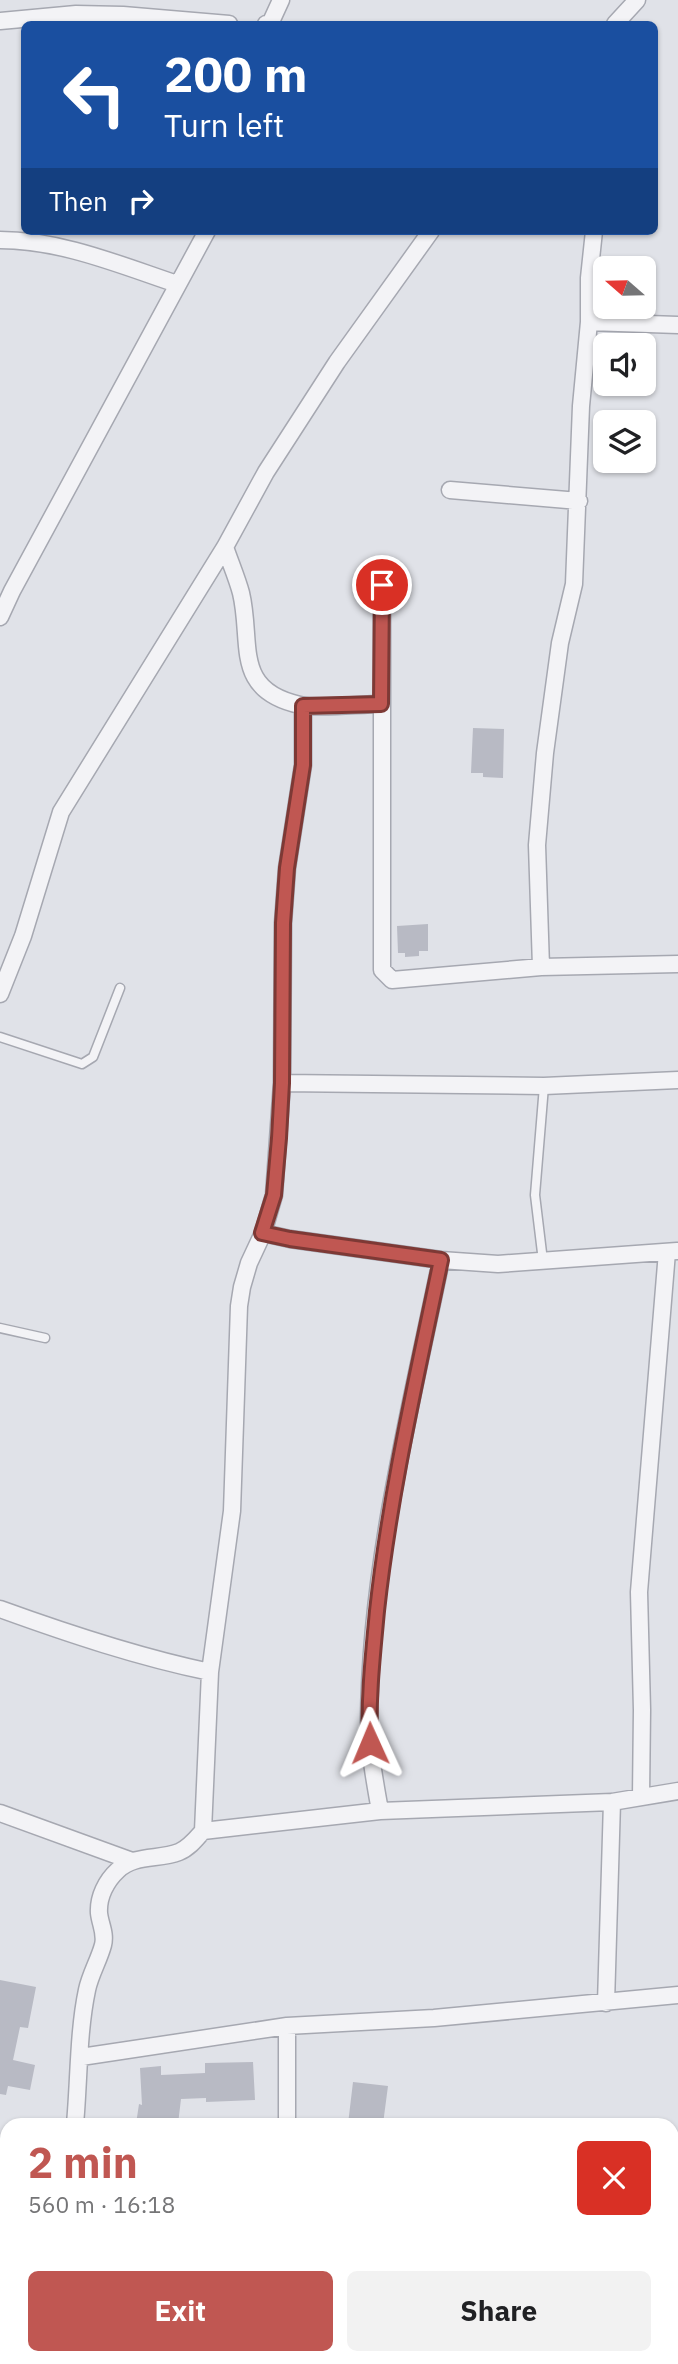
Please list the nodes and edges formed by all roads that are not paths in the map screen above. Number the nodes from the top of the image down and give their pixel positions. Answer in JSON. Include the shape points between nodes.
{"nodes":[{"id":1,"x":268,"y":0,"type":"edge"},
{"id":2,"x":281,"y":0,"type":"edge"},
{"id":3,"x":632,"y":1,"type":"edge"},
{"id":4,"x":0,"y":21,"type":"edge"},
{"id":5,"x":194,"y":21,"type":"edge"},
{"id":6,"x":269,"y":21,"type":"edge"},
{"id":7,"x":270,"y":21,"type":"edge"},
{"id":8,"x":617,"y":21,"type":"edge"},
{"id":9,"x":205,"y":235,"type":"edge"},
{"id":10,"x":428,"y":235,"type":"edge"},
{"id":11,"x":594,"y":235,"type":"edge"},
{"id":12,"x":0,"y":240,"type":"edge"},
{"id":13,"x":177,"y":284,"type":"junction"},
{"id":14,"x":589,"y":322,"type":"junction"},
{"id":15,"x":678,"y":324,"type":"edge"},
{"id":16,"x":450,"y":489,"type":"dead end"},
{"id":17,"x":579,"y":501,"type":"junction"},
{"id":18,"x":225,"y":547,"type":"junction"},
{"id":19,"x":382,"y":585,"type":"dead end"},
{"id":20,"x":0,"y":617,"type":"edge"},
{"id":21,"x":381,"y":704,"type":"junction"},
{"id":22,"x":303,"y":706,"type":"junction"},
{"id":23,"x":678,"y":964,"type":"edge"},
{"id":24,"x":541,"y":967,"type":"junction"},
{"id":25,"x":120,"y":988,"type":"dead end"},
{"id":26,"x":0,"y":994,"type":"edge"},
{"id":27,"x":0,"y":1037,"type":"edge"},
{"id":28,"x":678,"y":1080,"type":"edge"},
{"id":29,"x":282,"y":1083,"type":"junction"},
{"id":30,"x":544,"y":1086,"type":"junction"},
{"id":31,"x":262,"y":1233,"type":"junction"},
{"id":32,"x":673,"y":1251,"type":"edge"},
{"id":33,"x":441,"y":1260,"type":"junction"},
{"id":34,"x":542,"y":1261,"type":"junction"},
{"id":35,"x":0,"y":1328,"type":"edge"},
{"id":36,"x":45,"y":1338,"type":"dead end"},
{"id":37,"x":0,"y":1609,"type":"edge"},
{"id":38,"x":210,"y":1671,"type":"junction"},
{"id":39,"x":678,"y":1791,"type":"edge"},
{"id":40,"x":641,"y":1797,"type":"junction"},
{"id":41,"x":612,"y":1802,"type":"junction"},
{"id":42,"x":380,"y":1811,"type":"junction"},
{"id":43,"x":0,"y":1813,"type":"edge"},
{"id":44,"x":203,"y":1831,"type":"junction"},
{"id":45,"x":132,"y":1861,"type":"junction"},
{"id":46,"x":678,"y":1995,"type":"edge"},
{"id":47,"x":606,"y":2003,"type":"junction"},
{"id":48,"x":287,"y":2026,"type":"junction"},
{"id":49,"x":80,"y":2057,"type":"junction"},
{"id":50,"x":75,"y":2118,"type":"edge"},
{"id":51,"x":287,"y":2118,"type":"edge"}],
"edges":[{"from":1,"to":6,"type":"street"},
{"from":2,"to":7,"type":"street"},
{"from":3,"to":8,"type":"street"},
{"from":4,"to":5,"type":"street","via":[[76,14]]},
{"from":9,"to":13,"type":"street"},
{"from":10,"to":18,"type":"street","via":[[337,362],[266,472]]},
{"from":11,"to":14,"type":"street"},
{"from":12,"to":13,"type":"street","via":[[86,253]]},
{"from":13,"to":20,"type":"street"},
{"from":14,"to":15,"type":"street"},
{"from":14,"to":17,"type":"street"},
{"from":16,"to":17,"type":"street"},
{"from":17,"to":24,"type":"street","via":[[574,584],[560,643],[537,845]]},
{"from":18,"to":22,"type":"street","via":[[241,595],[252,674],[277,698]]},
{"from":18,"to":26,"type":"street","via":[[61,813]]},
{"from":19,"to":21,"type":"street"},
{"from":21,"to":22,"type":"street"},
{"from":21,"to":24,"type":"street","via":[[382,970],[392,980]]},
{"from":22,"to":29,"type":"street","via":[[303,765],[283,923]]},
{"from":23,"to":24,"type":"street"},
{"from":25,"to":27,"type":"lane","via":[[93,1057],[82,1064]]},
{"from":28,"to":30,"type":"street"},
{"from":29,"to":30,"type":"street"},
{"from":29,"to":31,"type":"street","via":[[274,1195]]},
{"from":30,"to":34,"type":"lane","via":[[535,1195]]},
{"from":31,"to":33,"type":"street"},
{"from":31,"to":38,"type":"street","via":[[239,1306],[232,1511]]},
{"from":32,"to":34,"type":"street"},
{"from":32,"to":40,"type":"street","via":[[639,1592]]},
{"from":33,"to":34,"type":"street"},
{"from":33,"to":42,"type":"street","via":[[389,1516],[380,1584],[369,1723]]},
{"from":35,"to":36,"type":"lane"},
{"from":37,"to":38,"type":"street","via":[[85,1639]]},
{"from":38,"to":44,"type":"street"},
{"from":39,"to":40,"type":"street"},
{"from":40,"to":41,"type":"street"},
{"from":41,"to":42,"type":"street"},
{"from":41,"to":47,"type":"street"},
{"from":42,"to":44,"type":"street"},
{"from":43,"to":45,"type":"street"},
{"from":44,"to":45,"type":"street","via":[[178,1852]]},
{"from":45,"to":49,"type":"street","via":[[107,1883],[101,1898],[103,1944],[87,1989]]},
{"from":46,"to":47,"type":"street"},
{"from":47,"to":48,"type":"street"},
{"from":48,"to":49,"type":"street"},
{"from":48,"to":51,"type":"street"},
{"from":49,"to":50,"type":"street"}]}
